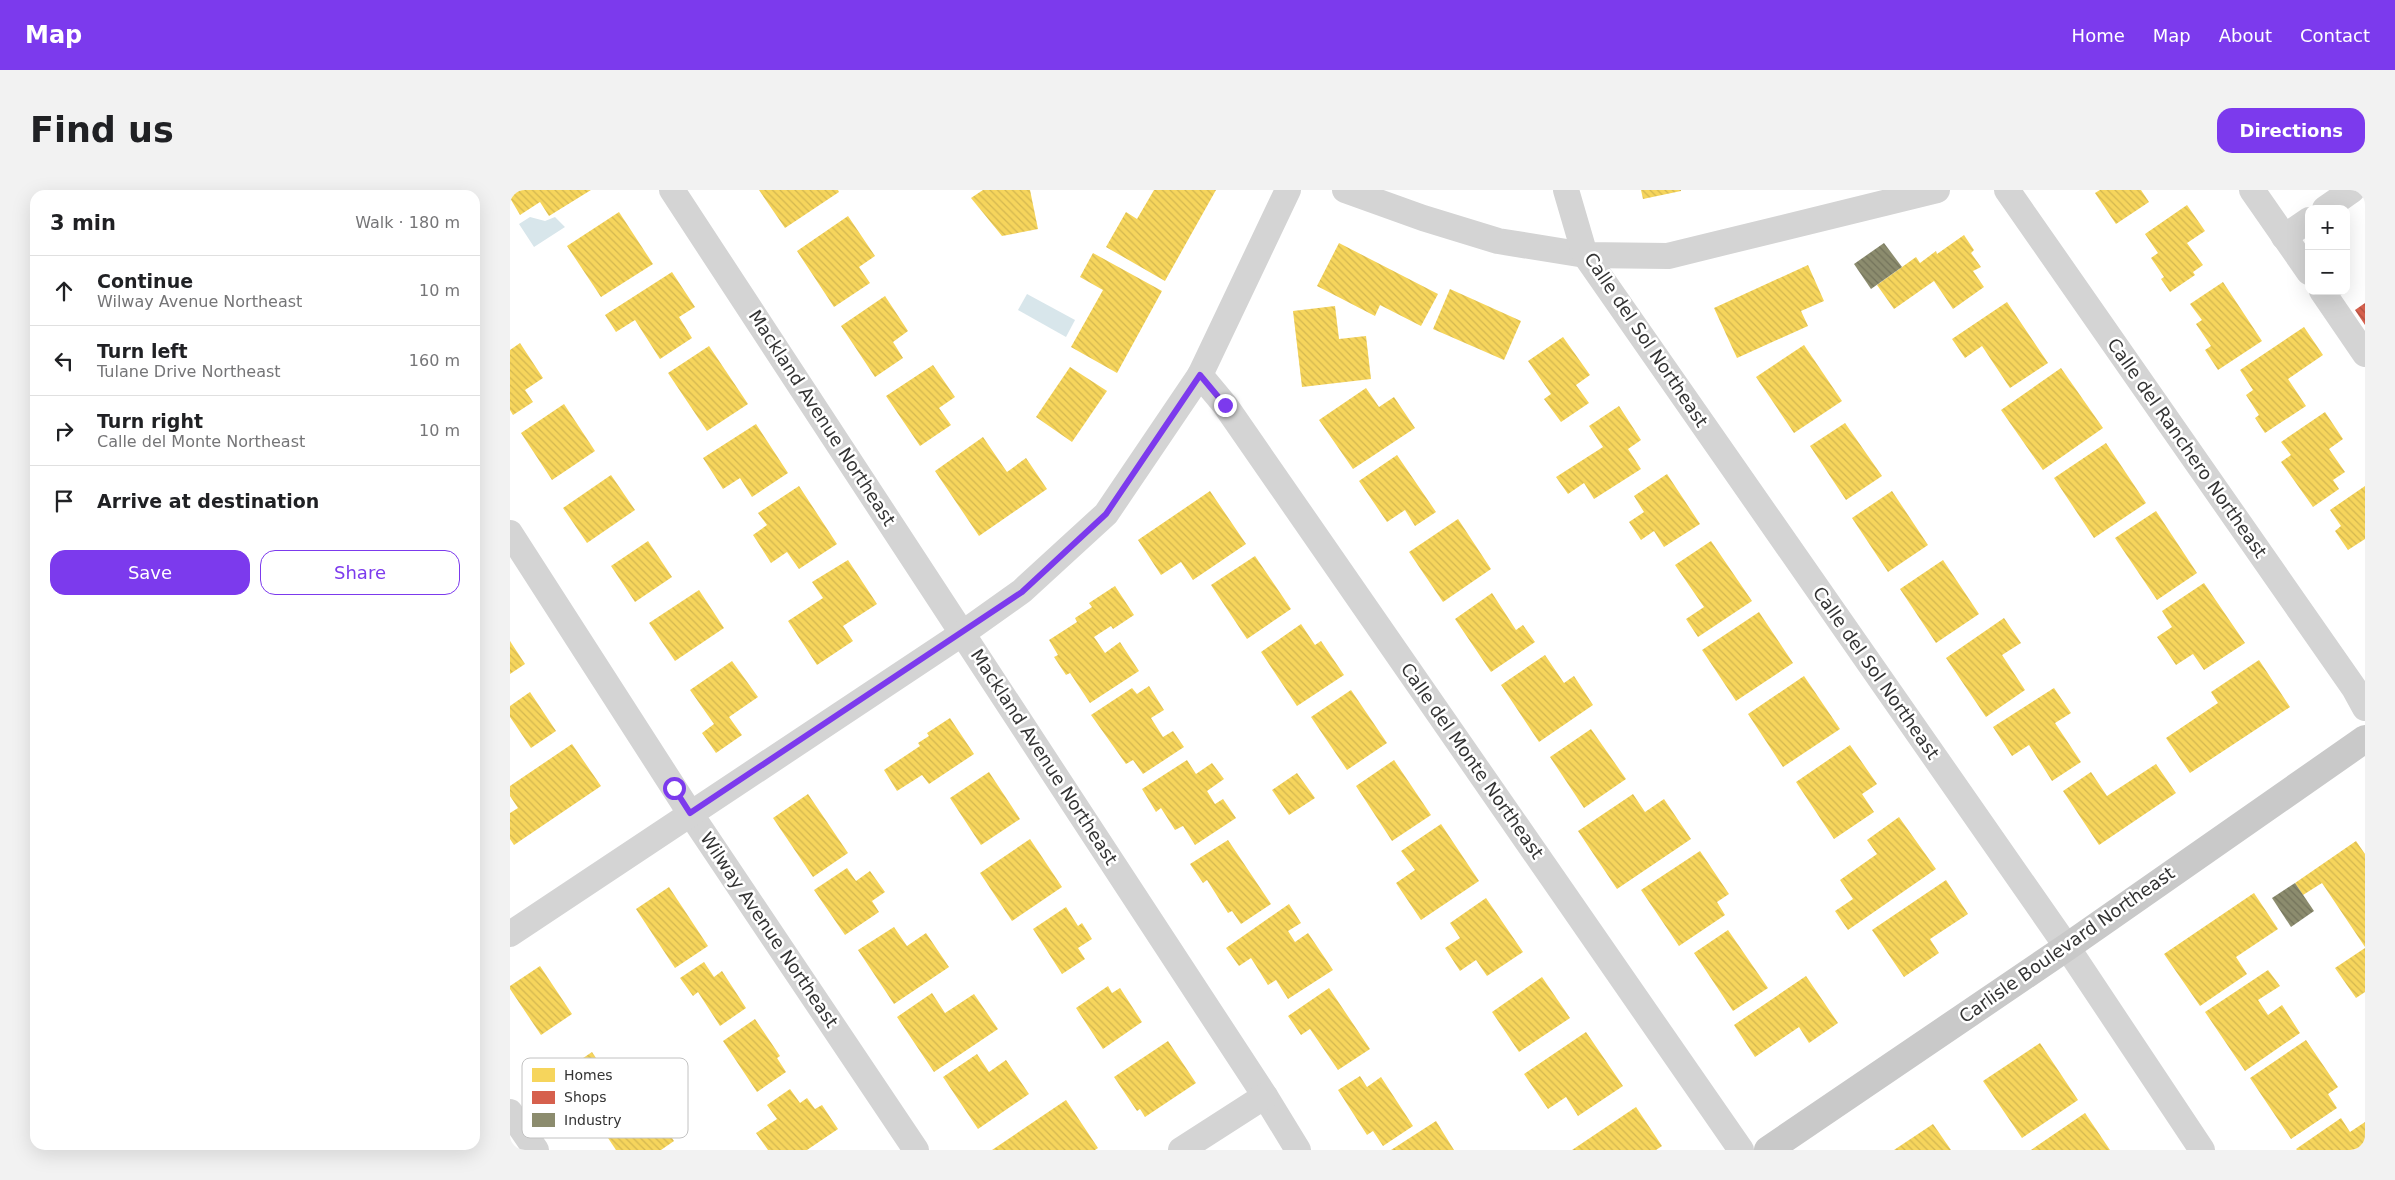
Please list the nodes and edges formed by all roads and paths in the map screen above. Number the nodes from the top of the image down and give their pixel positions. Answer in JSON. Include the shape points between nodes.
{"nodes":[{"id":1,"x":672,"y":190,"type":"edge"},
{"id":2,"x":1288,"y":190,"type":"edge"},
{"id":3,"x":1345,"y":190,"type":"edge"},
{"id":4,"x":1566,"y":190,"type":"edge"},
{"id":5,"x":1937,"y":190,"type":"edge"},
{"id":6,"x":2007,"y":190,"type":"edge"},
{"id":7,"x":2252,"y":190,"type":"edge"},
{"id":8,"x":2352,"y":190,"type":"edge"},
{"id":9,"x":2331,"y":205,"type":"edge"},
{"id":10,"x":2305,"y":223,"type":"edge"},
{"id":11,"x":2284,"y":237,"type":"junction"},
{"id":12,"x":1585,"y":255,"type":"junction"},
{"id":13,"x":2305,"y":266,"type":"edge"},
{"id":14,"x":2325,"y":295,"type":"edge"},
{"id":15,"x":2365,"y":354,"type":"edge"},
{"id":16,"x":1200,"y":375,"type":"junction"},
{"id":17,"x":511,"y":538,"type":"edge"},
{"id":18,"x":963,"y":633,"type":"junction"},
{"id":19,"x":2365,"y":708,"type":"edge"},
{"id":20,"x":2365,"y":738,"type":"edge"},
{"id":21,"x":690,"y":813,"type":"junction"},
{"id":22,"x":510,"y":934,"type":"edge"},
{"id":23,"x":2067,"y":947,"type":"junction"},
{"id":24,"x":1266,"y":1096,"type":"junction"},
{"id":25,"x":510,"y":1112,"type":"edge"},
{"id":26,"x":522,"y":1130,"type":"edge"},
{"id":27,"x":528,"y":1138,"type":"edge"},
{"id":28,"x":536,"y":1150,"type":"edge"},
{"id":29,"x":916,"y":1150,"type":"edge"},
{"id":30,"x":1181,"y":1150,"type":"edge"},
{"id":31,"x":1298,"y":1150,"type":"edge"},
{"id":32,"x":1741,"y":1150,"type":"edge"},
{"id":33,"x":1768,"y":1150,"type":"edge"},
{"id":34,"x":2202,"y":1150,"type":"edge"}],
"edges":[{"from":1,"to":18,"type":"street","name":"Mackland Avenue Northeast"},
{"from":2,"to":16,"type":"street"},
{"from":3,"to":12,"type":"street","via":[[1498,241]]},
{"from":4,"to":12,"type":"street","name":"Calle del Sol Northeast"},
{"from":5,"to":12,"type":"street","via":[[1668,256]]},
{"from":6,"to":19,"type":"street","name":"Calle del Ranchero Northeast"},
{"from":7,"to":11,"type":"street"},
{"from":8,"to":9,"type":"street"},
{"from":10,"to":11,"type":"street"},
{"from":11,"to":13,"type":"street"},
{"from":12,"to":23,"type":"street","name":"Calle del Sol Northeast"},
{"from":14,"to":15,"type":"street"},
{"from":16,"to":18,"type":"street","via":[[1106,514],[1022,592]]},
{"from":16,"to":32,"type":"street","name":"Calle del Monte Northeast","via":[[1225,405]]},
{"from":17,"to":21,"type":"street","name":"Wilway Avenue Northeast"},
{"from":18,"to":21,"type":"street"},
{"from":18,"to":24,"type":"street","name":"Mackland Avenue Northeast"},
{"from":20,"to":23,"type":"main road","name":"Carlisle Boulevard Northeast"},
{"from":21,"to":22,"type":"street"},
{"from":21,"to":29,"type":"street","name":"Wilway Avenue Northeast"},
{"from":23,"to":33,"type":"main road","name":"Carlisle Boulevard Northeast"},
{"from":23,"to":34,"type":"street","name":"Calle del Sol Northeast"},
{"from":24,"to":30,"type":"street"},
{"from":24,"to":31,"type":"street","name":"Mackland Avenue Northeast"},
{"from":25,"to":26,"type":"street"},
{"from":27,"to":28,"type":"street"}]}
